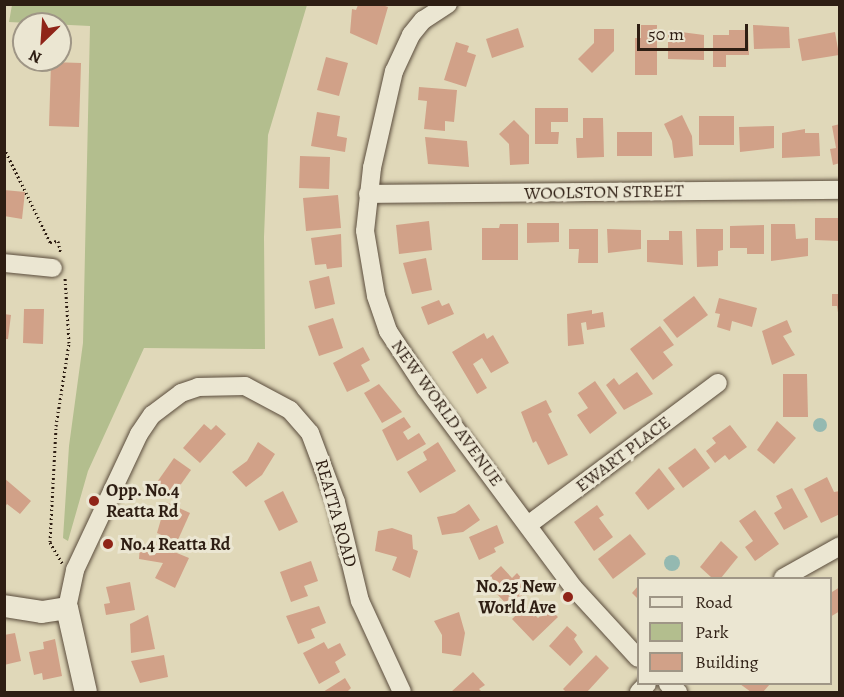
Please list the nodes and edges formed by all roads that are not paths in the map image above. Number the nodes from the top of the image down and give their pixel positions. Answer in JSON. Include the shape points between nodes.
{"nodes":[{"id":1,"x":448,"y":4,"type":"edge"},
{"id":2,"x":840,"y":190,"type":"edge"},
{"id":3,"x":368,"y":194,"type":"junction"},
{"id":4,"x":4,"y":263,"type":"edge"},
{"id":5,"x":60,"y":268,"type":"road end"},
{"id":6,"x":718,"y":383,"type":"dead end"},
{"id":7,"x":528,"y":525,"type":"junction"},
{"id":8,"x":840,"y":546,"type":"edge"},
{"id":9,"x":786,"y":577,"type":"edge"},
{"id":10,"x":4,"y":606,"type":"edge"},
{"id":11,"x":67,"y":608,"type":"junction"},
{"id":12,"x":637,"y":656,"type":"edge"},
{"id":13,"x":86,"y":693,"type":"edge"},
{"id":14,"x":402,"y":693,"type":"edge"}],
"edges":[{"from":1,"to":3,"type":"street","name":"NEW WORLD AVENUE","via":[[423,20],[402,51]]},
{"from":2,"to":3,"type":"street","name":"WOOLSTON STREET"},
{"from":3,"to":7,"type":"street","name":"NEW WORLD AVENUE","via":[[365,231],[369,265],[388,331],[403,358]]},
{"from":4,"to":5,"type":"street"},
{"from":6,"to":7,"type":"street","name":"EWART PLACE"},
{"from":7,"to":12,"type":"street","name":"NEW WORLD AVENUE","via":[[605,626]]},
{"from":8,"to":9,"type":"street"},
{"from":10,"to":11,"type":"street","via":[[42,612]]},
{"from":11,"to":13,"type":"street"},
{"from":11,"to":14,"type":"street","name":"REATTA ROAD","via":[[75,570],[139,434],[152,415],[181,393],[198,387],[245,386],[290,410],[310,433],[336,502],[360,601]]}]}
